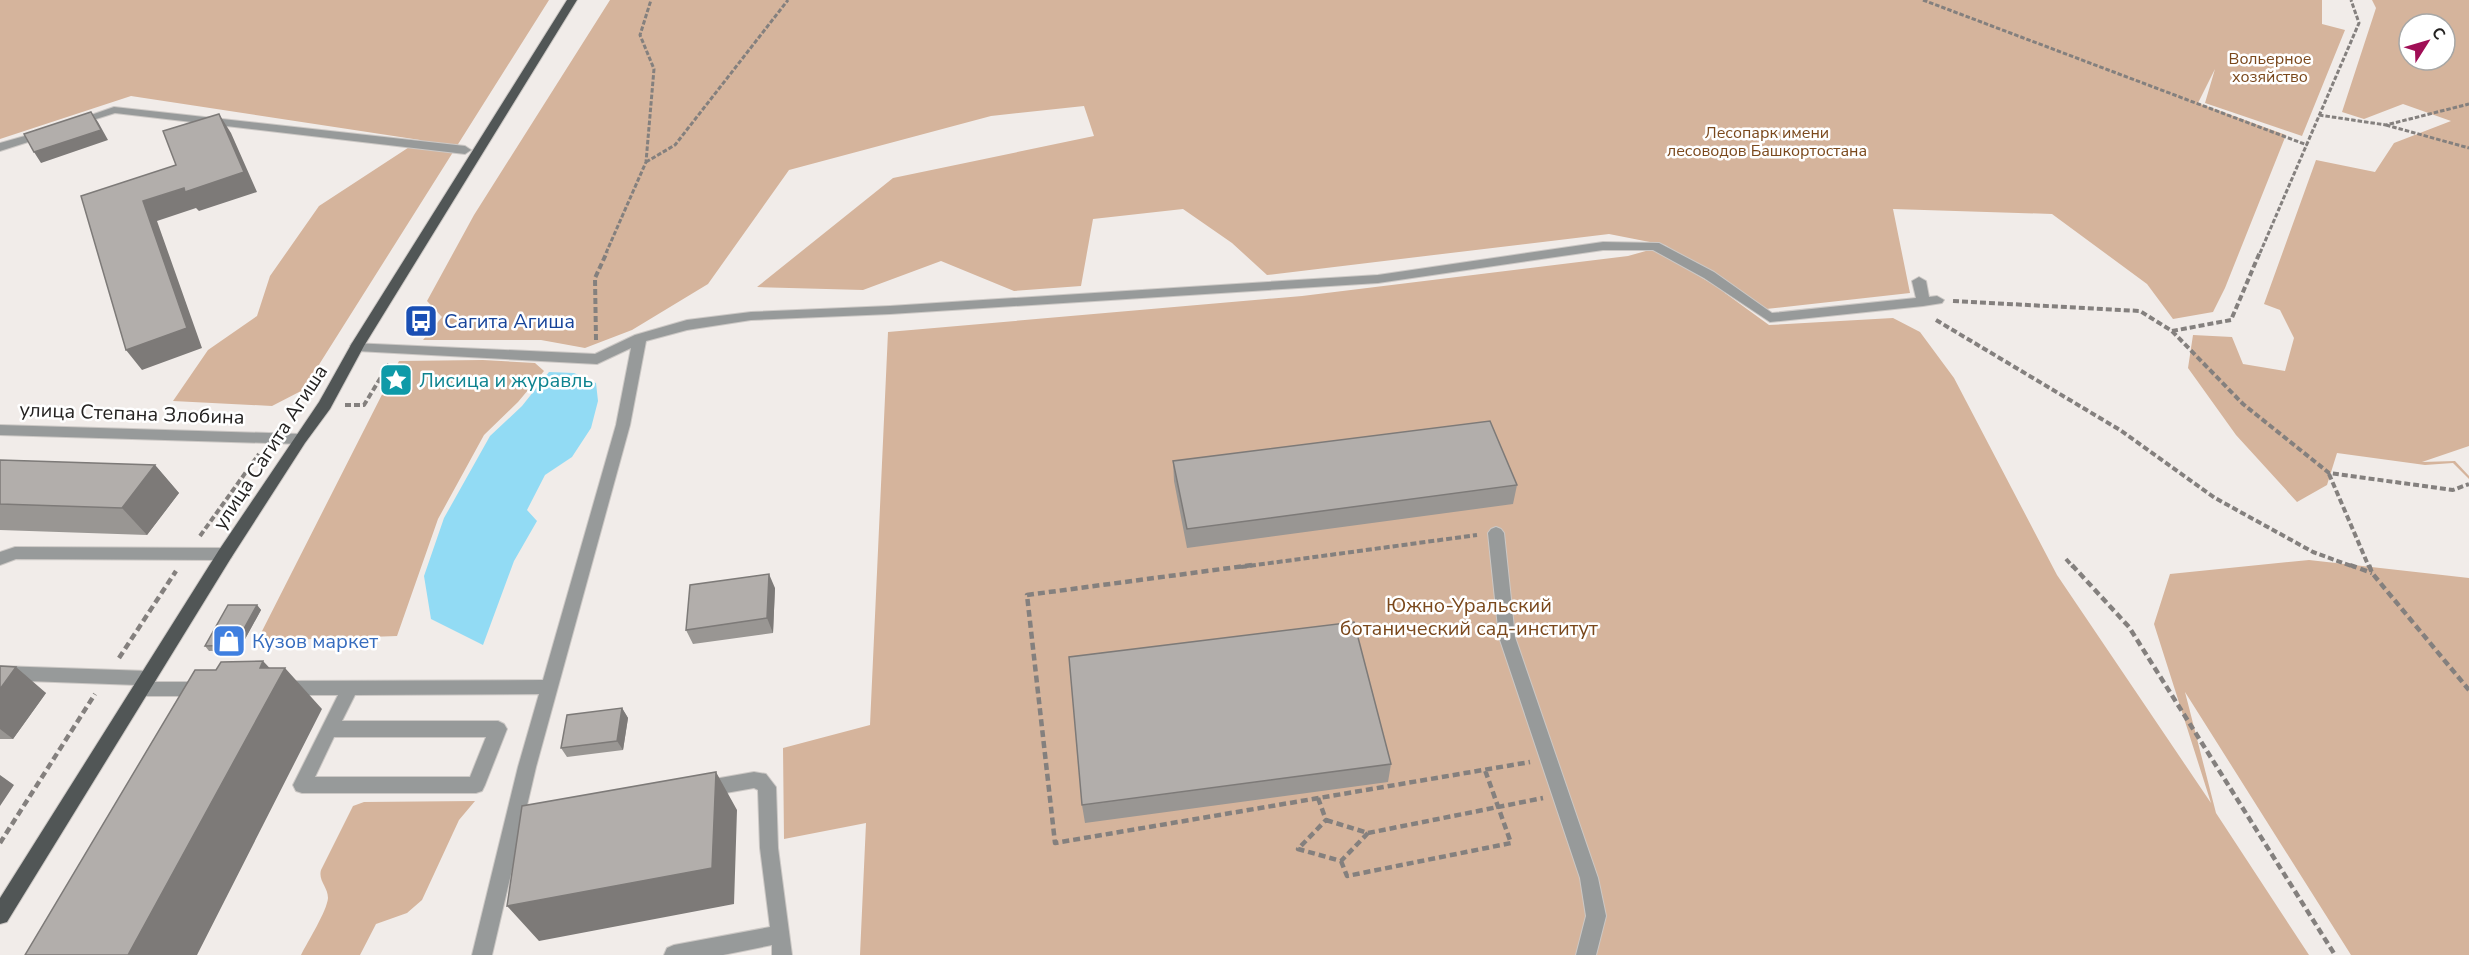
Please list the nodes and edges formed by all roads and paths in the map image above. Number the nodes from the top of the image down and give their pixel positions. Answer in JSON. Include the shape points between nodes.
{"nodes":[{"id":1,"x":572,"y":0,"type":"edge"},
{"id":2,"x":651,"y":0,"type":"edge"},
{"id":3,"x":788,"y":0,"type":"edge"},
{"id":4,"x":1923,"y":0,"type":"edge"},
{"id":5,"x":2351,"y":0,"type":"edge"},
{"id":6,"x":2469,"y":104,"type":"edge"},
{"id":7,"x":2319,"y":115,"type":"junction"},
{"id":8,"x":2386,"y":125,"type":"junction"},
{"id":9,"x":2307,"y":145,"type":"junction"},
{"id":10,"x":0,"y":147,"type":"edge"},
{"id":11,"x":2469,"y":148,"type":"edge"},
{"id":12,"x":465,"y":150,"type":"dead end"},
{"id":13,"x":646,"y":162,"type":"junction"},
{"id":14,"x":1919,"y":281,"type":"dead end"},
{"id":15,"x":1937,"y":300,"type":"joint"},
{"id":16,"x":1923,"y":302,"type":"junction"},
{"id":17,"x":1936,"y":320,"type":"dead end"},
{"id":18,"x":421,"y":321,"type":"dead end"},
{"id":19,"x":2172,"y":331,"type":"junction"},
{"id":20,"x":640,"y":338,"type":"junction"},
{"id":21,"x":357,"y":346,"type":"junction"},
{"id":22,"x":399,"y":349,"type":"junction"},
{"id":23,"x":597,"y":359,"type":"junction"},
{"id":24,"x":325,"y":405,"type":"junction"},
{"id":25,"x":0,"y":430,"type":"edge"},
{"id":26,"x":300,"y":439,"type":"junction"},
{"id":27,"x":2329,"y":473,"type":"junction"},
{"id":28,"x":2469,"y":484,"type":"edge"},
{"id":29,"x":1496,"y":533,"type":"joint"},
{"id":30,"x":225,"y":554,"type":"junction"},
{"id":31,"x":0,"y":559,"type":"edge"},
{"id":32,"x":2066,"y":559,"type":"dead end"},
{"id":33,"x":2372,"y":573,"type":"junction"},
{"id":34,"x":0,"y":674,"type":"edge"},
{"id":35,"x":146,"y":684,"type":"junction"},
{"id":36,"x":549,"y":687,"type":"junction"},
{"id":37,"x":268,"y":688,"type":"edge"},
{"id":38,"x":350,"y":688,"type":"junction"},
{"id":39,"x":2469,"y":690,"type":"edge"},
{"id":40,"x":205,"y":709,"type":"edge"},
{"id":41,"x":329,"y":729,"type":"junction"},
{"id":42,"x":1548,"y":759,"type":"junction"},
{"id":43,"x":1485,"y":770,"type":"junction"},
{"id":44,"x":686,"y":792,"type":"edge"},
{"id":45,"x":1561,"y":794,"type":"junction"},
{"id":46,"x":1318,"y":798,"type":"junction"},
{"id":47,"x":1498,"y":807,"type":"junction"},
{"id":48,"x":537,"y":819,"type":"edge"},
{"id":49,"x":1326,"y":820,"type":"junction"},
{"id":50,"x":514,"y":823,"type":"junction"},
{"id":51,"x":1368,"y":833,"type":"junction"},
{"id":52,"x":1341,"y":861,"type":"junction"},
{"id":53,"x":0,"y":915,"type":"edge"},
{"id":54,"x":781,"y":934,"type":"junction"},
{"id":55,"x":482,"y":955,"type":"edge"},
{"id":56,"x":674,"y":955,"type":"edge"},
{"id":57,"x":782,"y":955,"type":"edge"},
{"id":58,"x":1586,"y":955,"type":"edge"},
{"id":59,"x":2335,"y":955,"type":"edge"}],
"edges":[{"from":1,"to":21,"type":"main road","name":"улица Сагита Агиша"},
{"from":2,"to":13,"type":"path","via":[[640,35],[654,69]]},
{"from":3,"to":13,"type":"path","via":[[675,145]]},
{"from":4,"to":9,"type":"path"},
{"from":5,"to":7,"type":"path","via":[[2359,23]]},
{"from":6,"to":8,"type":"path"},
{"from":7,"to":8,"type":"path"},
{"from":7,"to":9,"type":"path"},
{"from":8,"to":11,"type":"path"},
{"from":9,"to":19,"type":"path","via":[[2231,320]]},
{"from":10,"to":12,"type":"street","via":[[114,110]]},
{"from":13,"to":23,"type":"path","via":[[595,278]]},
{"from":14,"to":16,"type":"street"},
{"from":15,"to":16,"type":"street"},
{"from":15,"to":19,"type":"path","via":[[2140,311]]},
{"from":16,"to":20,"type":"street","via":[[1770,318],[1709,275],[1655,246],[1603,246],[1378,279],[751,316],[687,325]]},
{"from":17,"to":33,"type":"path","via":[[2120,429],[2215,498],[2313,552]]},
{"from":18,"to":22,"type":"path"},
{"from":19,"to":27,"type":"path","via":[[2242,404]]},
{"from":20,"to":23,"type":"street"},
{"from":20,"to":36,"type":"street","via":[[623,425]]},
{"from":21,"to":22,"type":"street"},
{"from":21,"to":24,"type":"main road","name":"улица Сагита Агиша"},
{"from":22,"to":23,"type":"street"},
{"from":22,"to":24,"type":"path","via":[[364,405]]},
{"from":24,"to":26,"type":"main road","name":"улица Сагита Агиша"},
{"from":25,"to":26,"type":"street","name":"улица Степана Злобина"},
{"from":26,"to":30,"type":"main road","name":"улица Сагита Агиша"},
{"from":27,"to":28,"type":"path","via":[[2453,490]]},
{"from":27,"to":33,"type":"path"},
{"from":29,"to":42,"type":"street","via":[[1507,637]]},
{"from":29,"to":46,"type":"path","via":[[1027,595],[1054,843]]},
{"from":30,"to":31,"type":"street","via":[[15,553]]},
{"from":30,"to":35,"type":"main road","name":"улица Сагита Агиша"},
{"from":32,"to":59,"type":"path","via":[[2129,627]]},
{"from":33,"to":39,"type":"path"},
{"from":34,"to":35,"type":"street"},
{"from":35,"to":40,"type":"street","via":[[217,688]]},
{"from":35,"to":53,"type":"main road","name":"улица Сагита Агиша"},
{"from":36,"to":38,"type":"street"},
{"from":36,"to":50,"type":"street"},
{"from":37,"to":38,"type":"street","via":[[285,696]]},
{"from":38,"to":41,"type":"street"},
{"from":41,"to":41,"type":"street","via":[[363,729],[498,729],[476,785],[302,785]]},
{"from":42,"to":43,"type":"path"},
{"from":42,"to":45,"type":"street"},
{"from":43,"to":46,"type":"path"},
{"from":43,"to":47,"type":"path"},
{"from":44,"to":54,"type":"street","via":[[754,780],[767,787],[769,848]]},
{"from":45,"to":47,"type":"path"},
{"from":45,"to":58,"type":"street","via":[[1589,878],[1596,916]]},
{"from":46,"to":49,"type":"path"},
{"from":47,"to":51,"type":"path"},
{"from":47,"to":52,"type":"path","via":[[1510,843],[1347,876]]},
{"from":48,"to":50,"type":"street"},
{"from":49,"to":51,"type":"path"},
{"from":49,"to":52,"type":"path","via":[[1298,849]]},
{"from":50,"to":55,"type":"street"},
{"from":51,"to":52,"type":"path"},
{"from":54,"to":56,"type":"street"},
{"from":54,"to":57,"type":"street"}]}
